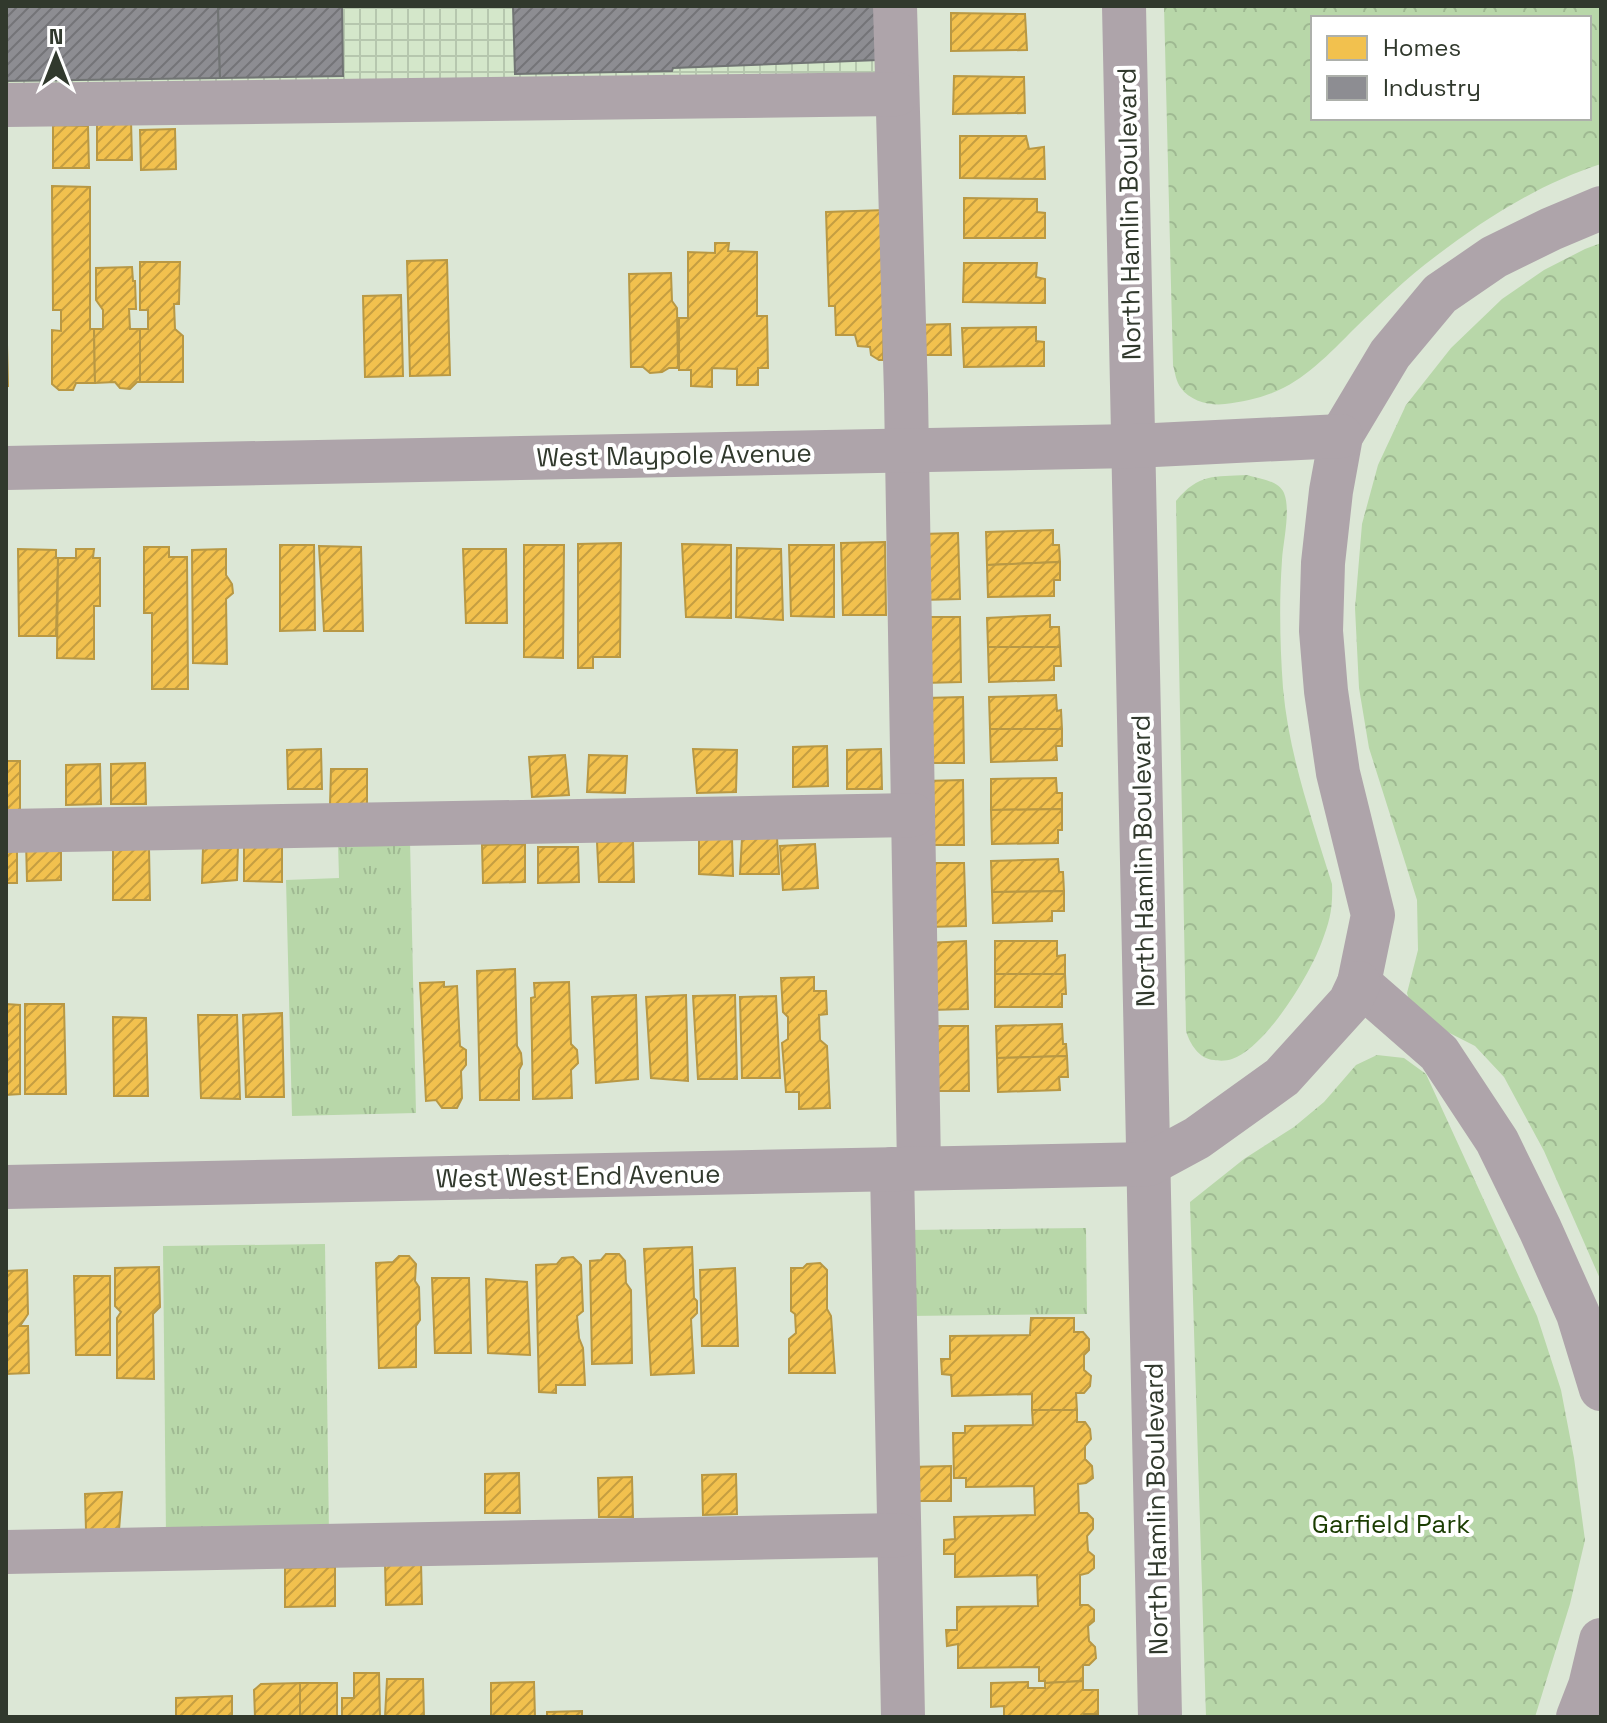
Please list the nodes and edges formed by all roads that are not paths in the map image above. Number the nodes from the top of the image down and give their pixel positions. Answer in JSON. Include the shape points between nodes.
{"nodes":[{"id":1,"x":895,"y":6,"type":"edge"},
{"id":2,"x":1124,"y":6,"type":"edge"},
{"id":3,"x":897,"y":94,"type":"junction"},
{"id":4,"x":6,"y":105,"type":"edge"},
{"id":5,"x":1601,"y":208,"type":"edge"},
{"id":6,"x":1341,"y":436,"type":"junction"},
{"id":7,"x":1134,"y":446,"type":"junction"},
{"id":8,"x":907,"y":451,"type":"junction"},
{"id":9,"x":6,"y":468,"type":"edge"},
{"id":10,"x":913,"y":815,"type":"junction"},
{"id":11,"x":6,"y":831,"type":"edge"},
{"id":12,"x":1359,"y":983,"type":"junction"},
{"id":13,"x":1149,"y":1164,"type":"junction"},
{"id":14,"x":905,"y":1169,"type":"junction"},
{"id":15,"x":6,"y":1187,"type":"edge"},
{"id":16,"x":1601,"y":1389,"type":"edge"},
{"id":17,"x":899,"y":1535,"type":"junction"},
{"id":18,"x":6,"y":1552,"type":"edge"},
{"id":19,"x":1601,"y":1640,"type":"edge"},
{"id":20,"x":903,"y":1717,"type":"edge"},
{"id":21,"x":1160,"y":1717,"type":"edge"},
{"id":22,"x":1578,"y":1717,"type":"edge"}],
"edges":[{"from":1,"to":3,"type":"street"},
{"from":2,"to":7,"type":"street","name":"North Hamlin Boulevard"},
{"from":3,"to":4,"type":"street"},
{"from":3,"to":8,"type":"street"},
{"from":5,"to":6,"type":"street","via":[[1494,257],[1440,294],[1390,354]]},
{"from":6,"to":7,"type":"street","name":"West Maypole Avenue"},
{"from":6,"to":12,"type":"street","via":[[1323,563],[1321,631],[1338,773],[1373,915]]},
{"from":7,"to":8,"type":"street","name":"West Maypole Avenue"},
{"from":7,"to":13,"type":"street","name":"North Hamlin Boulevard"},
{"from":8,"to":9,"type":"street","name":"West Maypole Avenue"},
{"from":8,"to":10,"type":"street"},
{"from":10,"to":11,"type":"street"},
{"from":10,"to":14,"type":"street"},
{"from":12,"to":13,"type":"street","via":[[1350,1002],[1282,1077],[1197,1138]]},
{"from":12,"to":16,"type":"street","via":[[1439,1053],[1497,1141],[1578,1314]]},
{"from":13,"to":14,"type":"street","name":"West West End Avenue"},
{"from":13,"to":21,"type":"street","name":"North Hamlin Boulevard"},
{"from":14,"to":15,"type":"street","name":"West West End Avenue"},
{"from":14,"to":17,"type":"street"},
{"from":17,"to":18,"type":"street"},
{"from":17,"to":20,"type":"street"},
{"from":19,"to":22,"type":"street"}]}
